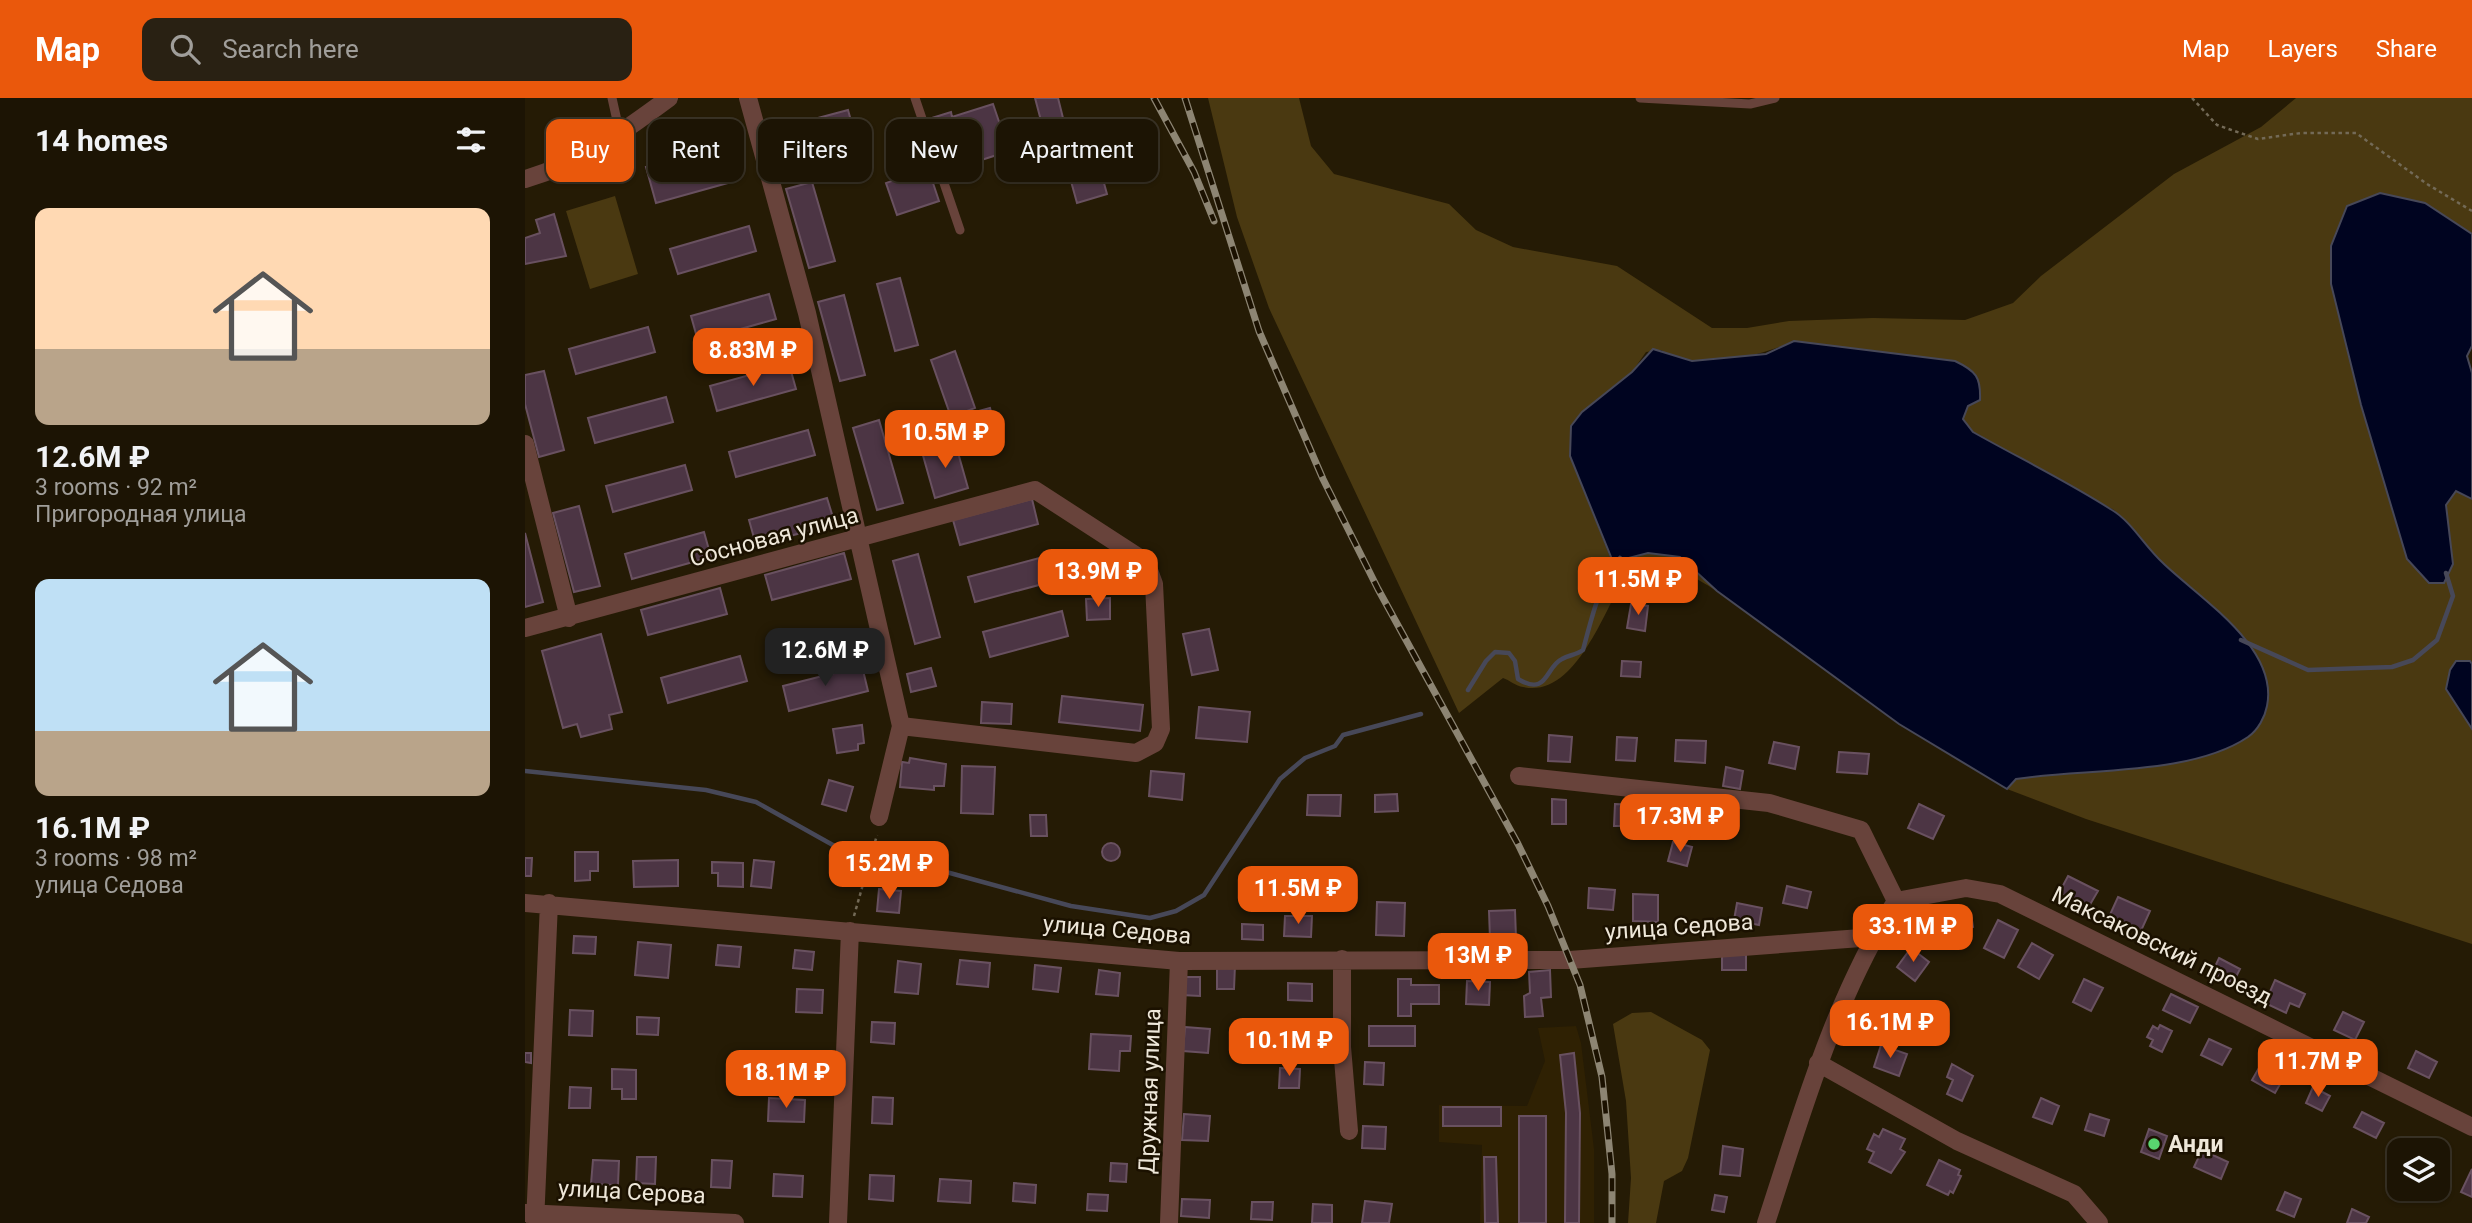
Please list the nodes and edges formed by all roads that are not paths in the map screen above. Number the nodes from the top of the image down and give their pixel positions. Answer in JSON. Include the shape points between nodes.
{"nodes":[{"id":1,"x":612,"y":98,"type":"edge"},
{"id":2,"x":669,"y":98,"type":"edge"},
{"id":3,"x":748,"y":98,"type":"edge"},
{"id":4,"x":915,"y":98,"type":"edge"},
{"id":5,"x":1640,"y":98,"type":"edge"},
{"id":6,"x":1776,"y":98,"type":"edge"},
{"id":7,"x":617,"y":119,"type":"edge"},
{"id":8,"x":634,"y":124,"type":"edge"},
{"id":9,"x":546,"y":172,"type":"edge"},
{"id":10,"x":525,"y":179,"type":"edge"},
{"id":11,"x":960,"y":230,"type":"dead end"},
{"id":12,"x":525,"y":444,"type":"edge"},
{"id":13,"x":859,"y":539,"type":"junction"},
{"id":14,"x":569,"y":618,"type":"junction"},
{"id":15,"x":525,"y":628,"type":"edge"},
{"id":16,"x":901,"y":726,"type":"junction"},
{"id":17,"x":1519,"y":776,"type":"dead end"},
{"id":18,"x":879,"y":823,"type":"road end"},
{"id":19,"x":1896,"y":901,"type":"junction"},
{"id":20,"x":525,"y":903,"type":"edge"},
{"id":21,"x":549,"y":903,"type":"junction"},
{"id":22,"x":850,"y":931,"type":"junction"},
{"id":23,"x":1874,"y":937,"type":"junction"},
{"id":24,"x":1342,"y":959,"type":"junction"},
{"id":25,"x":1179,"y":961,"type":"junction"},
{"id":26,"x":1818,"y":1063,"type":"junction"},
{"id":27,"x":2472,"y":1127,"type":"edge"},
{"id":28,"x":1349,"y":1131,"type":"dead end"},
{"id":29,"x":532,"y":1216,"type":"edge"},
{"id":30,"x":736,"y":1223,"type":"edge"},
{"id":31,"x":838,"y":1223,"type":"edge"},
{"id":32,"x":1169,"y":1223,"type":"edge"},
{"id":33,"x":1766,"y":1223,"type":"edge"},
{"id":34,"x":2099,"y":1223,"type":"edge"}],
"edges":[{"from":1,"to":7,"type":"lane"},
{"from":2,"to":8,"type":"street"},
{"from":3,"to":13,"type":"street","via":[[807,313]]},
{"from":4,"to":11,"type":"lane"},
{"from":5,"to":6,"type":"lane","via":[[1750,104]]},
{"from":9,"to":10,"type":"street"},
{"from":12,"to":14,"type":"street"},
{"from":13,"to":14,"type":"street","name":"Сосновая улица"},
{"from":13,"to":16,"type":"street"},
{"from":13,"to":16,"type":"street","name":"Сосновая улица","via":[[1035,490],[1146,562],[1154,583],[1160,729],[1155,743],[1136,753]]},
{"from":14,"to":15,"type":"street","name":"Сосновая улица"},
{"from":16,"to":18,"type":"street"},
{"from":17,"to":19,"type":"street","via":[[1769,803],[1861,830]]},
{"from":19,"to":23,"type":"street"},
{"from":19,"to":27,"type":"street","name":"Максаковский проезд","via":[[1966,888],[2000,894]]},
{"from":20,"to":21,"type":"street","name":"улица Седова"},
{"from":21,"to":22,"type":"street","name":"улица Седова"},
{"from":21,"to":29,"type":"street"},
{"from":22,"to":25,"type":"street","name":"улица Седова"},
{"from":22,"to":31,"type":"street"},
{"from":23,"to":24,"type":"street","name":"улица Седова","via":[[1570,960]]},
{"from":23,"to":26,"type":"street"},
{"from":24,"to":25,"type":"street","name":"улица Седова"},
{"from":24,"to":28,"type":"street","via":[[1342,1047]]},
{"from":25,"to":32,"type":"street","name":"Дружная улица"},
{"from":26,"to":33,"type":"street"},
{"from":26,"to":34,"type":"street","via":[[1957,1141],[2074,1194]]},
{"from":29,"to":30,"type":"street","name":"улица Серова"}]}
